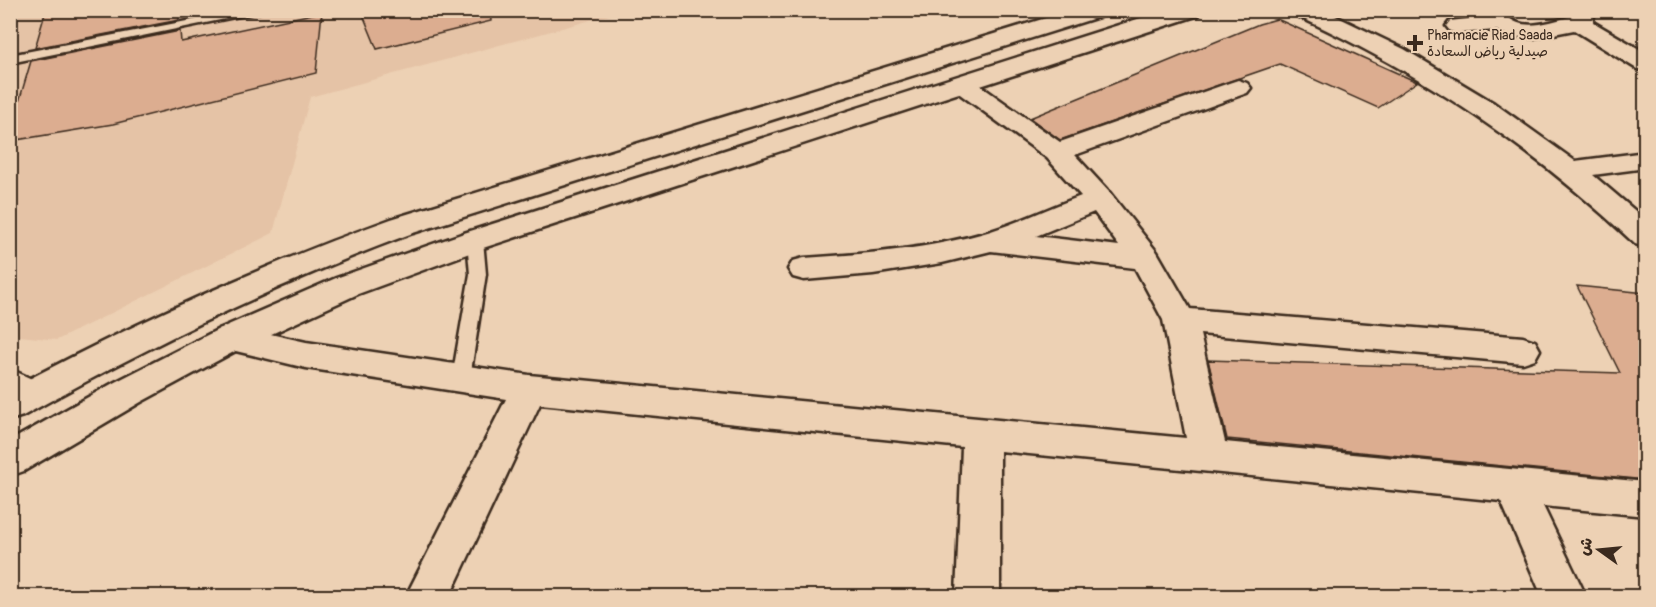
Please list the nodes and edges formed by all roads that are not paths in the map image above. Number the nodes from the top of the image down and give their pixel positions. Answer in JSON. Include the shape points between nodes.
{"nodes":[{"id":1,"x":264,"y":10,"type":"edge"},
{"id":2,"x":1097,"y":10,"type":"edge"},
{"id":3,"x":1191,"y":10,"type":"edge"},
{"id":4,"x":1303,"y":10,"type":"edge"},
{"id":5,"x":1580,"y":16,"type":"edge"},
{"id":6,"x":1500,"y":17,"type":"edge"},
{"id":7,"x":1458,"y":26,"type":"dead end"},
{"id":8,"x":10,"y":59,"type":"edge"},
{"id":9,"x":1646,"y":64,"type":"edge"},
{"id":10,"x":962,"y":84,"type":"junction"},
{"id":11,"x":1238,"y":88,"type":"dead end"},
{"id":12,"x":1057,"y":152,"type":"junction"},
{"id":13,"x":1646,"y":160,"type":"edge"},
{"id":14,"x":1570,"y":170,"type":"junction"},
{"id":15,"x":1100,"y":199,"type":"junction"},
{"id":16,"x":1646,"y":237,"type":"edge"},
{"id":17,"x":476,"y":240,"type":"junction"},
{"id":18,"x":990,"y":241,"type":"junction"},
{"id":19,"x":1146,"y":259,"type":"junction"},
{"id":20,"x":804,"y":269,"type":"dead end"},
{"id":21,"x":1180,"y":320,"type":"junction"},
{"id":22,"x":231,"y":338,"type":"junction"},
{"id":23,"x":1523,"y":350,"type":"dead end"},
{"id":24,"x":10,"y":376,"type":"edge"},
{"id":25,"x":461,"y":378,"type":"junction"},
{"id":26,"x":529,"y":389,"type":"junction"},
{"id":27,"x":39,"y":390,"type":"junction"},
{"id":28,"x":10,"y":406,"type":"edge"},
{"id":29,"x":981,"y":434,"type":"junction"},
{"id":30,"x":1209,"y":456,"type":"junction"},
{"id":31,"x":10,"y":460,"type":"edge"},
{"id":32,"x":1514,"y":486,"type":"junction"},
{"id":33,"x":1646,"y":499,"type":"edge"},
{"id":34,"x":428,"y":597,"type":"edge"},
{"id":35,"x":978,"y":597,"type":"edge"},
{"id":36,"x":1564,"y":597,"type":"edge"}],
"edges":[{"from":1,"to":8,"type":"lane"},
{"from":2,"to":27,"type":"main road","via":[[330,251],[210,302]]},
{"from":3,"to":10,"type":"main road"},
{"from":4,"to":14,"type":"main road","via":[[1405,60],[1487,110]]},
{"from":5,"to":6,"type":"main road","via":[[1532,32],[1515,29]]},
{"from":5,"to":9,"type":"main road"},
{"from":6,"to":7,"type":"main road"},
{"from":10,"to":12,"type":"main road"},
{"from":10,"to":17,"type":"main road"},
{"from":11,"to":12,"type":"main road"},
{"from":12,"to":15,"type":"main road"},
{"from":13,"to":14,"type":"main road"},
{"from":14,"to":16,"type":"main road"},
{"from":15,"to":18,"type":"main road"},
{"from":15,"to":19,"type":"main road"},
{"from":17,"to":22,"type":"main road","via":[[347,286]]},
{"from":17,"to":25,"type":"lane","via":[[478,274]]},
{"from":18,"to":19,"type":"main road"},
{"from":18,"to":20,"type":"main road","via":[[900,260]]},
{"from":19,"to":21,"type":"main road"},
{"from":21,"to":23,"type":"main road"},
{"from":21,"to":30,"type":"main road"},
{"from":22,"to":25,"type":"main road","via":[[306,355]]},
{"from":22,"to":31,"type":"main road"},
{"from":24,"to":27,"type":"lane"},
{"from":25,"to":26,"type":"main road"},
{"from":26,"to":29,"type":"main road"},
{"from":26,"to":34,"type":"main road"},
{"from":27,"to":28,"type":"main road"},
{"from":29,"to":30,"type":"main road"},
{"from":29,"to":35,"type":"main road"},
{"from":30,"to":32,"type":"main road"},
{"from":32,"to":33,"type":"main road"},
{"from":32,"to":36,"type":"main road"}]}
